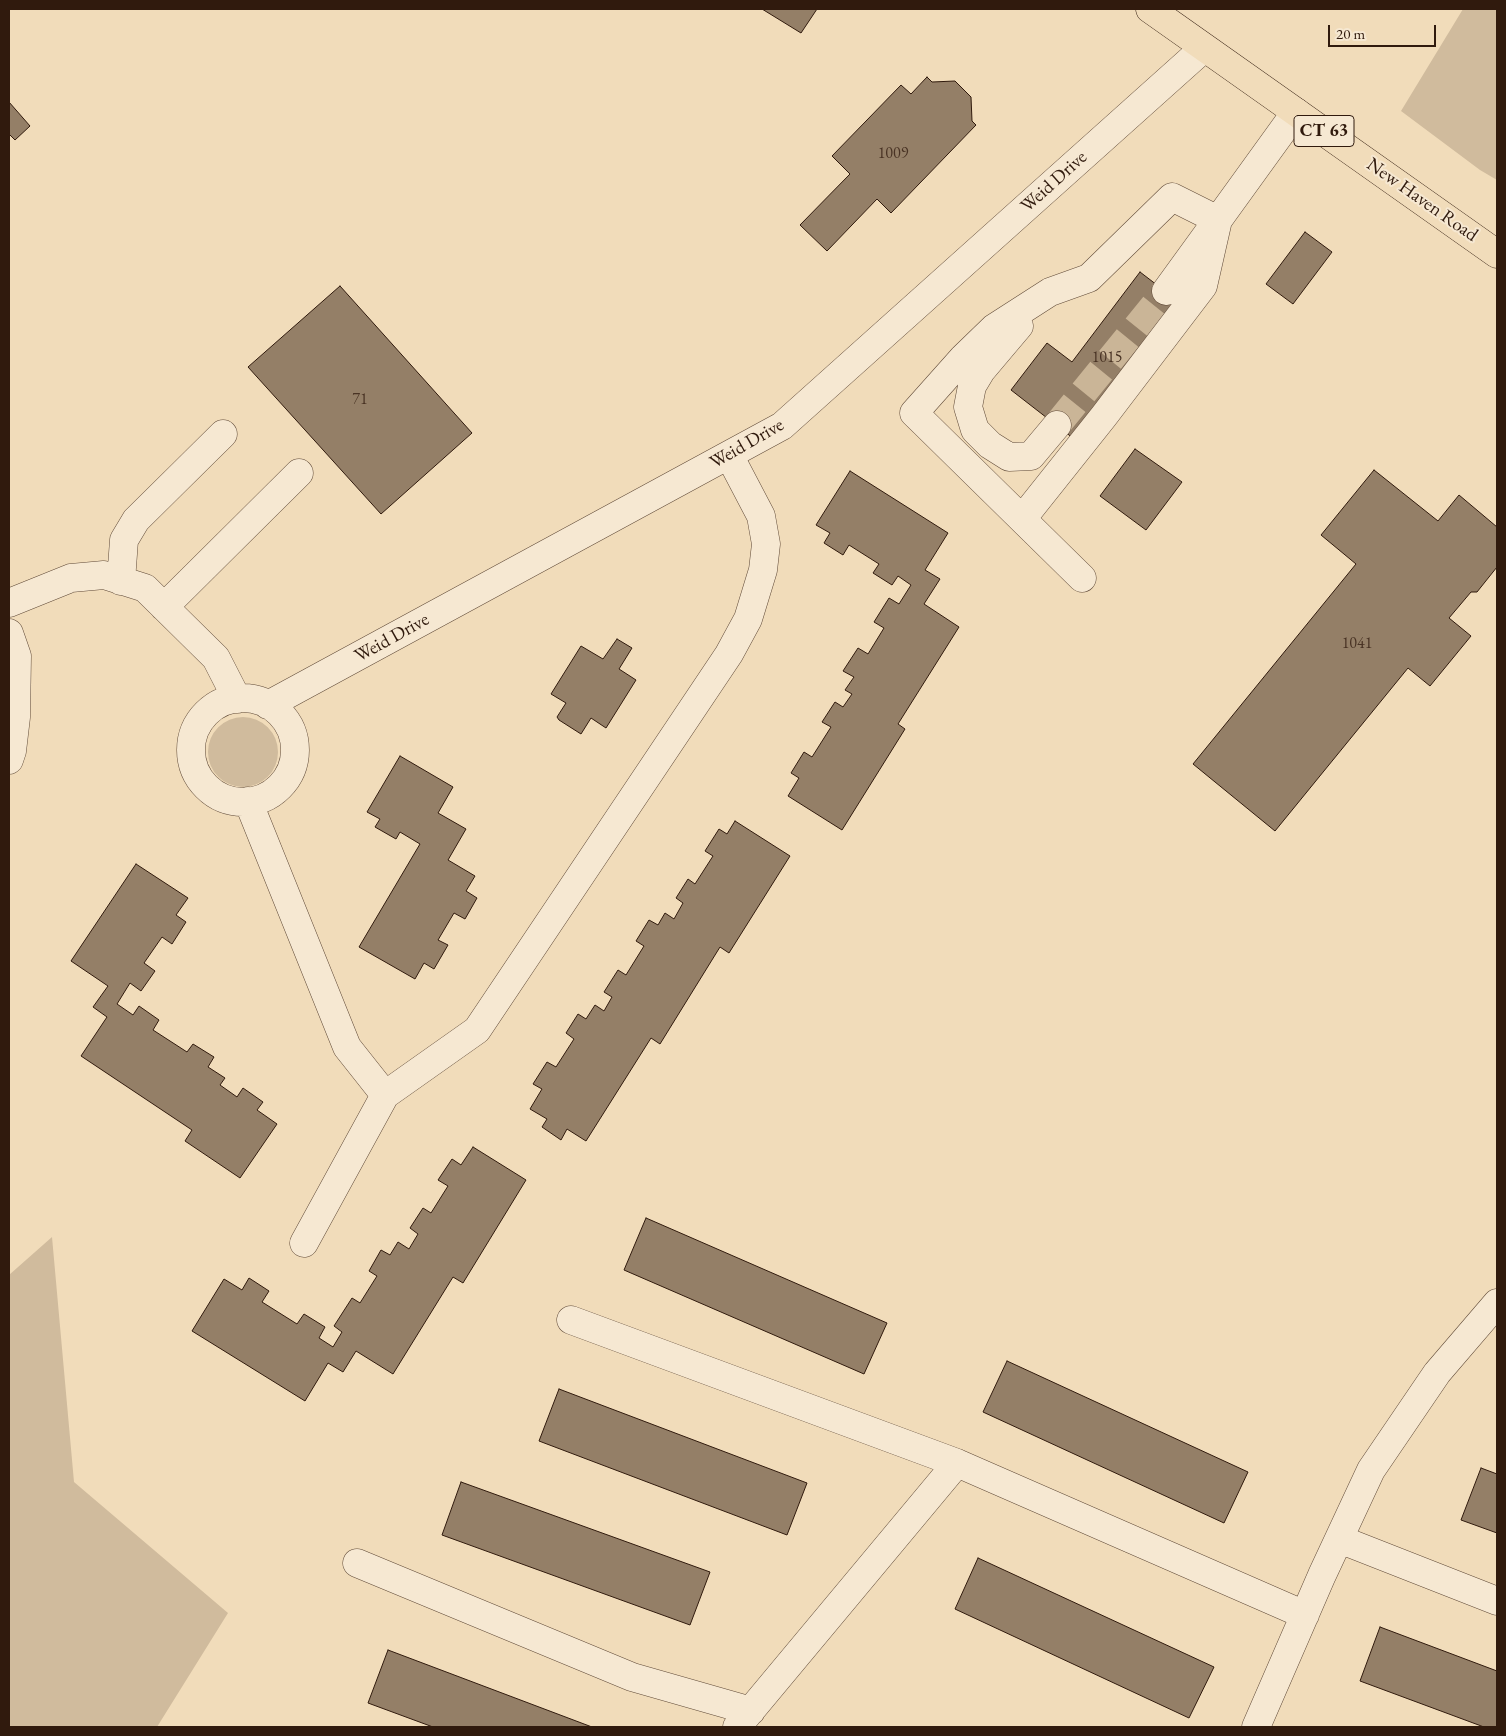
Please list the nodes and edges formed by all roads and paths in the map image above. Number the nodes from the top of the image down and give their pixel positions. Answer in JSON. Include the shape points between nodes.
{"nodes":[{"id":1,"x":1150,"y":9,"type":"edge"},
{"id":2,"x":1204,"y":48,"type":"junction"},
{"id":3,"x":1296,"y":112,"type":"junction"},
{"id":4,"x":1218,"y":220,"type":"junction"},
{"id":5,"x":1497,"y":254,"type":"edge"},
{"id":6,"x":1166,"y":291,"type":"tunnel mouth"},
{"id":7,"x":1050,"y":292,"type":"junction"},
{"id":8,"x":1057,"y":425,"type":"tunnel mouth"},
{"id":9,"x":223,"y":434,"type":"dead end"},
{"id":10,"x":729,"y":455,"type":"junction"},
{"id":11,"x":299,"y":473,"type":"dead end"},
{"id":12,"x":1022,"y":519,"type":"junction"},
{"id":13,"x":1082,"y":578,"type":"dead end"},
{"id":14,"x":121,"y":581,"type":"junction"},
{"id":15,"x":9,"y":603,"type":"edge"},
{"id":16,"x":164,"y":607,"type":"junction"},
{"id":17,"x":9,"y":633,"type":"edge"},
{"id":18,"x":237,"y":699,"type":"junction"},
{"id":19,"x":268,"y":705,"type":"junction"},
{"id":20,"x":9,"y":760,"type":"edge"},
{"id":21,"x":248,"y":802,"type":"junction"},
{"id":22,"x":385,"y":1095,"type":"junction"},
{"id":23,"x":304,"y":1243,"type":"dead end"},
{"id":24,"x":1497,"y":1304,"type":"edge"},
{"id":25,"x":571,"y":1320,"type":"dead end"},
{"id":26,"x":957,"y":1463,"type":"junction"},
{"id":27,"x":1339,"y":1538,"type":"junction"},
{"id":28,"x":357,"y":1563,"type":"dead end"},
{"id":29,"x":1497,"y":1600,"type":"edge"},
{"id":30,"x":1305,"y":1615,"type":"junction"},
{"id":31,"x":744,"y":1719,"type":"edge"},
{"id":32,"x":1256,"y":1727,"type":"edge"}],
"edges":[{"from":1,"to":2,"type":"main road","name":"New Haven Road","number":"CT 63"},
{"from":2,"to":3,"type":"main road","name":"New Haven Road","number":"CT 63"},
{"from":2,"to":10,"type":"street","name":"Weid Drive","via":[[782,426]]},
{"from":3,"to":4,"type":"street"},
{"from":3,"to":5,"type":"main road","name":"New Haven Road","number":"CT 63"},
{"from":4,"to":6,"type":"street"},
{"from":4,"to":7,"type":"street","via":[[1172,196],[1089,278]]},
{"from":4,"to":12,"type":"street","via":[[1203,286]]},
{"from":7,"to":8,"type":"street","via":[[981,371],[972,386],[968,407],[975,430],[1009,457],[1031,456]]},
{"from":7,"to":12,"type":"street","via":[[994,328],[914,412]]},
{"from":9,"to":14,"type":"street","via":[[136,520],[124,540]]},
{"from":10,"to":19,"type":"street","name":"Weid Drive"},
{"from":10,"to":22,"type":"street","via":[[761,516],[766,544],[763,570],[748,619],[729,654],[477,1030]]},
{"from":11,"to":16,"type":"street"},
{"from":12,"to":13,"type":"street"},
{"from":14,"to":15,"type":"street","via":[[104,575],[71,578]]},
{"from":14,"to":16,"type":"street","via":[[145,588]]},
{"from":16,"to":18,"type":"street","via":[[216,658]]},
{"from":17,"to":20,"type":"street","via":[[18,656],[16,717]]},
{"from":18,"to":19,"type":"street","via":[[253,699]]},
{"from":18,"to":21,"type":"street","via":[[207,711],[194,732],[191,756],[195,772],[204,785],[232,801]]},
{"from":19,"to":21,"type":"street","via":[[281,715],[290,729],[294,760],[288,776],[278,788],[264,798]]},
{"from":21,"to":22,"type":"street","via":[[347,1047]]},
{"from":22,"to":23,"type":"street"},
{"from":24,"to":27,"type":"street","via":[[1437,1373],[1371,1470]]},
{"from":25,"to":26,"type":"street"},
{"from":26,"to":30,"type":"street"},
{"from":26,"to":31,"type":"street"},
{"from":27,"to":29,"type":"street"},
{"from":27,"to":30,"type":"street"},
{"from":28,"to":31,"type":"street","via":[[632,1677]]},
{"from":30,"to":32,"type":"street"}]}
